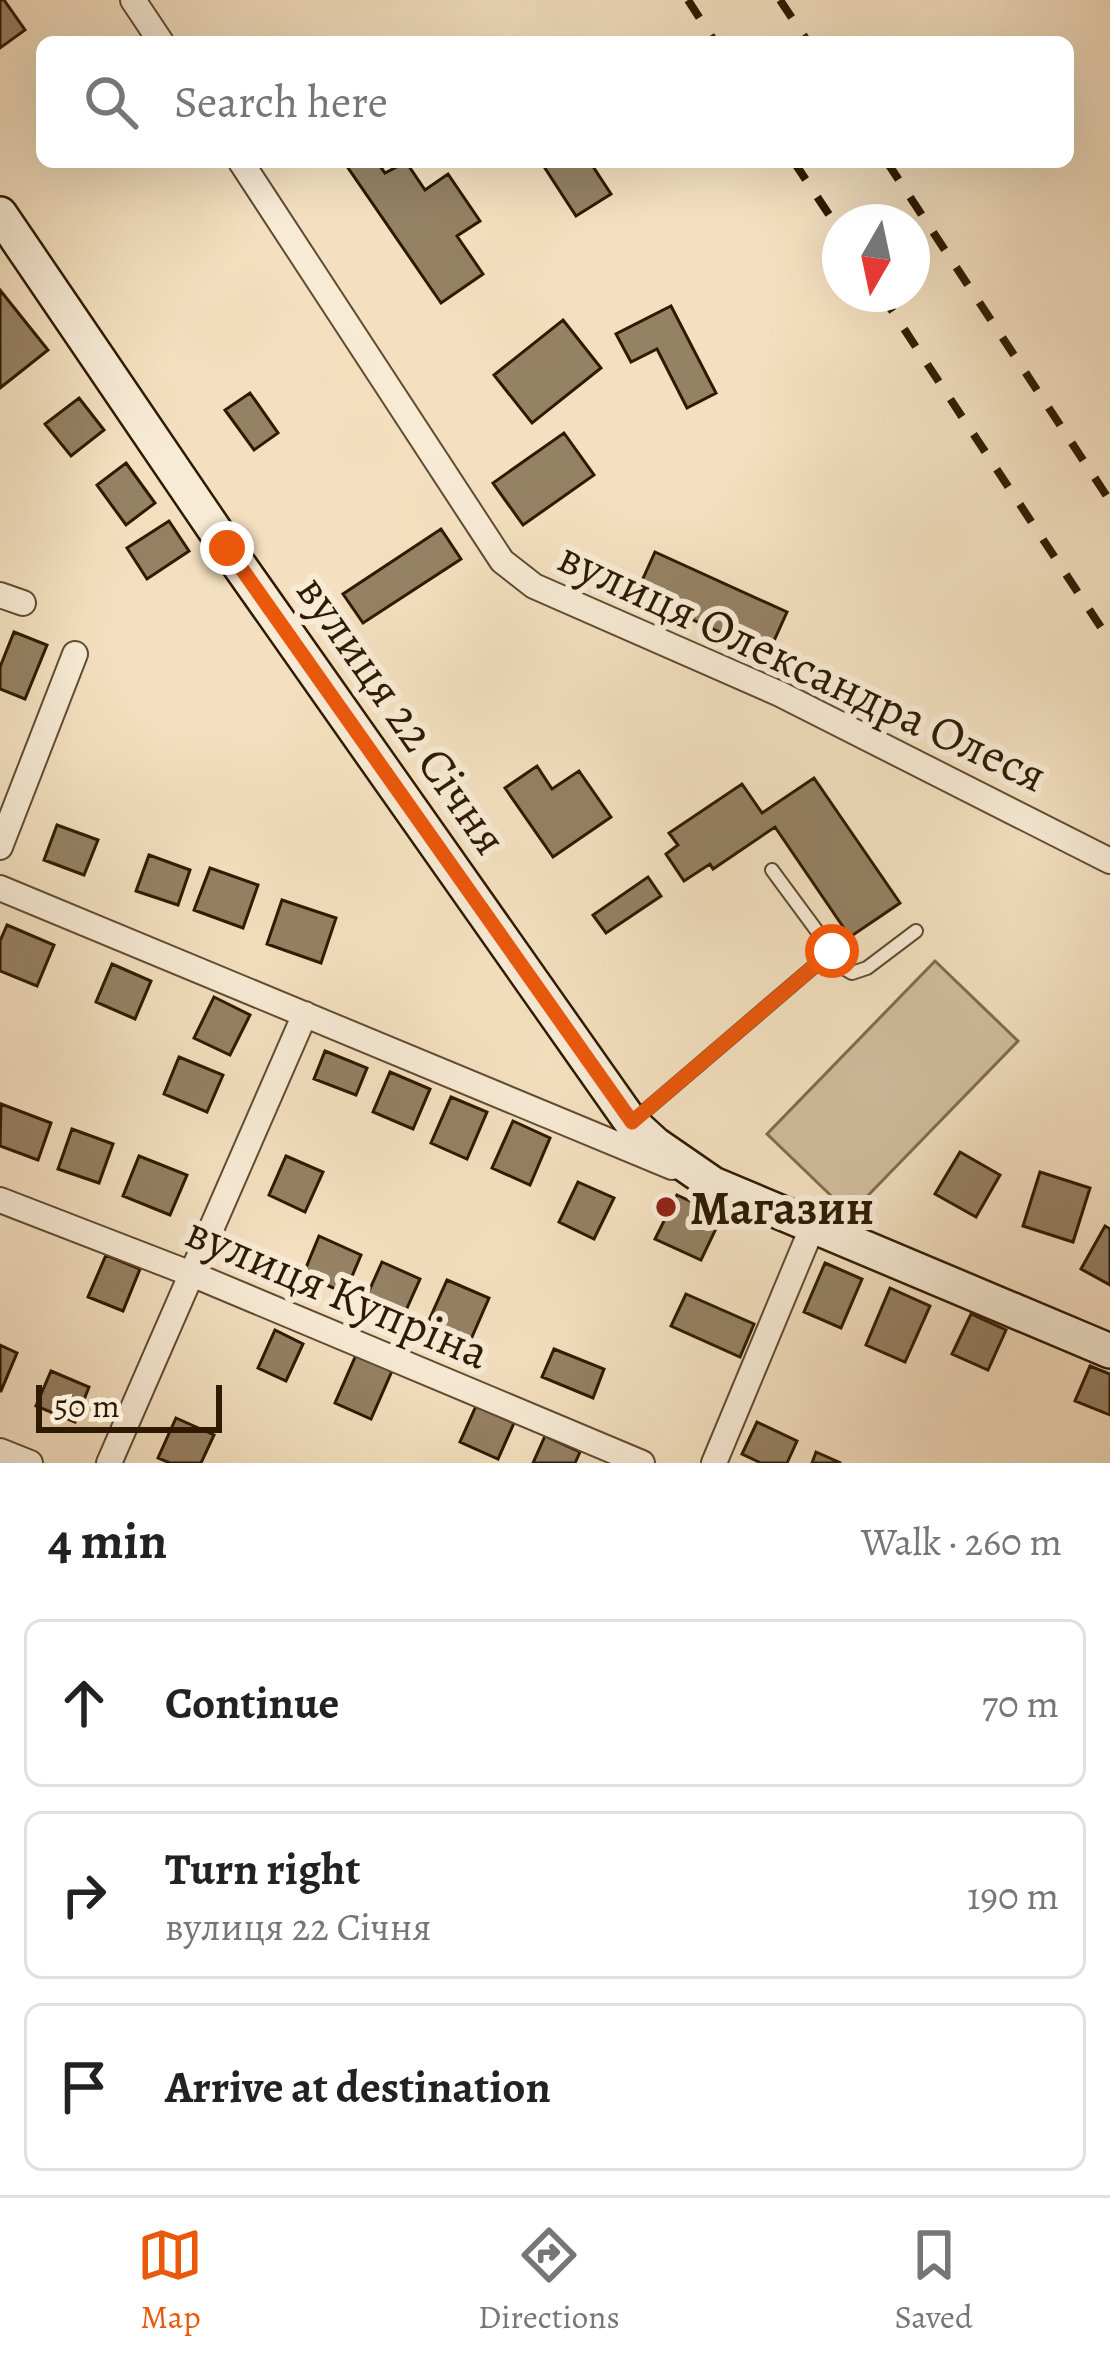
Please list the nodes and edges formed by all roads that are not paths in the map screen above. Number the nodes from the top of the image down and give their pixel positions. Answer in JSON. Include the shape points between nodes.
{"nodes":[{"id":1,"x":134,"y":0,"type":"edge"},
{"id":2,"x":157,"y":36,"type":"edge"},
{"id":3,"x":245,"y":168,"type":"edge"},
{"id":4,"x":0,"y":214,"type":"edge"},
{"id":5,"x":75,"y":655,"type":"dead end"},
{"id":6,"x":0,"y":847,"type":"edge"},
{"id":7,"x":1110,"y":861,"type":"edge"},
{"id":8,"x":772,"y":870,"type":"dead end"},
{"id":9,"x":0,"y":889,"type":"edge"},
{"id":10,"x":916,"y":931,"type":"dead end"},
{"id":11,"x":832,"y":951,"type":"junction"},
{"id":12,"x":305,"y":1014,"type":"junction"},
{"id":13,"x":620,"y":1131,"type":"junction"},
{"id":14,"x":0,"y":1200,"type":"edge"},
{"id":15,"x":812,"y":1228,"type":"junction"},
{"id":16,"x":194,"y":1275,"type":"junction"},
{"id":17,"x":1110,"y":1351,"type":"edge"},
{"id":18,"x":0,"y":1451,"type":"edge"},
{"id":19,"x":30,"y":1463,"type":"edge"},
{"id":20,"x":109,"y":1463,"type":"edge"},
{"id":21,"x":642,"y":1463,"type":"edge"},
{"id":22,"x":714,"y":1463,"type":"edge"}],
"edges":[{"from":1,"to":2,"type":"street"},
{"from":3,"to":7,"type":"street","name":"вулиця Олександра Олеся","via":[[502,561],[534,586],[780,694]]},
{"from":4,"to":13,"type":"street","name":"вулиця 22 Січня"},
{"from":5,"to":6,"type":"street"},
{"from":8,"to":11,"type":"lane"},
{"from":9,"to":12,"type":"street"},
{"from":10,"to":11,"type":"lane","via":[[859,972],[844,969]]},
{"from":11,"to":13,"type":"lane"},
{"from":12,"to":13,"type":"street"},
{"from":12,"to":16,"type":"street"},
{"from":13,"to":15,"type":"street","name":"вулиця 22 Січня"},
{"from":14,"to":16,"type":"street","name":"вулиця Купріна"},
{"from":15,"to":17,"type":"street","name":"вулиця 22 Січня"},
{"from":15,"to":22,"type":"street"},
{"from":16,"to":20,"type":"street"},
{"from":16,"to":21,"type":"street","name":"вулиця Купріна"},
{"from":18,"to":19,"type":"street"}]}
